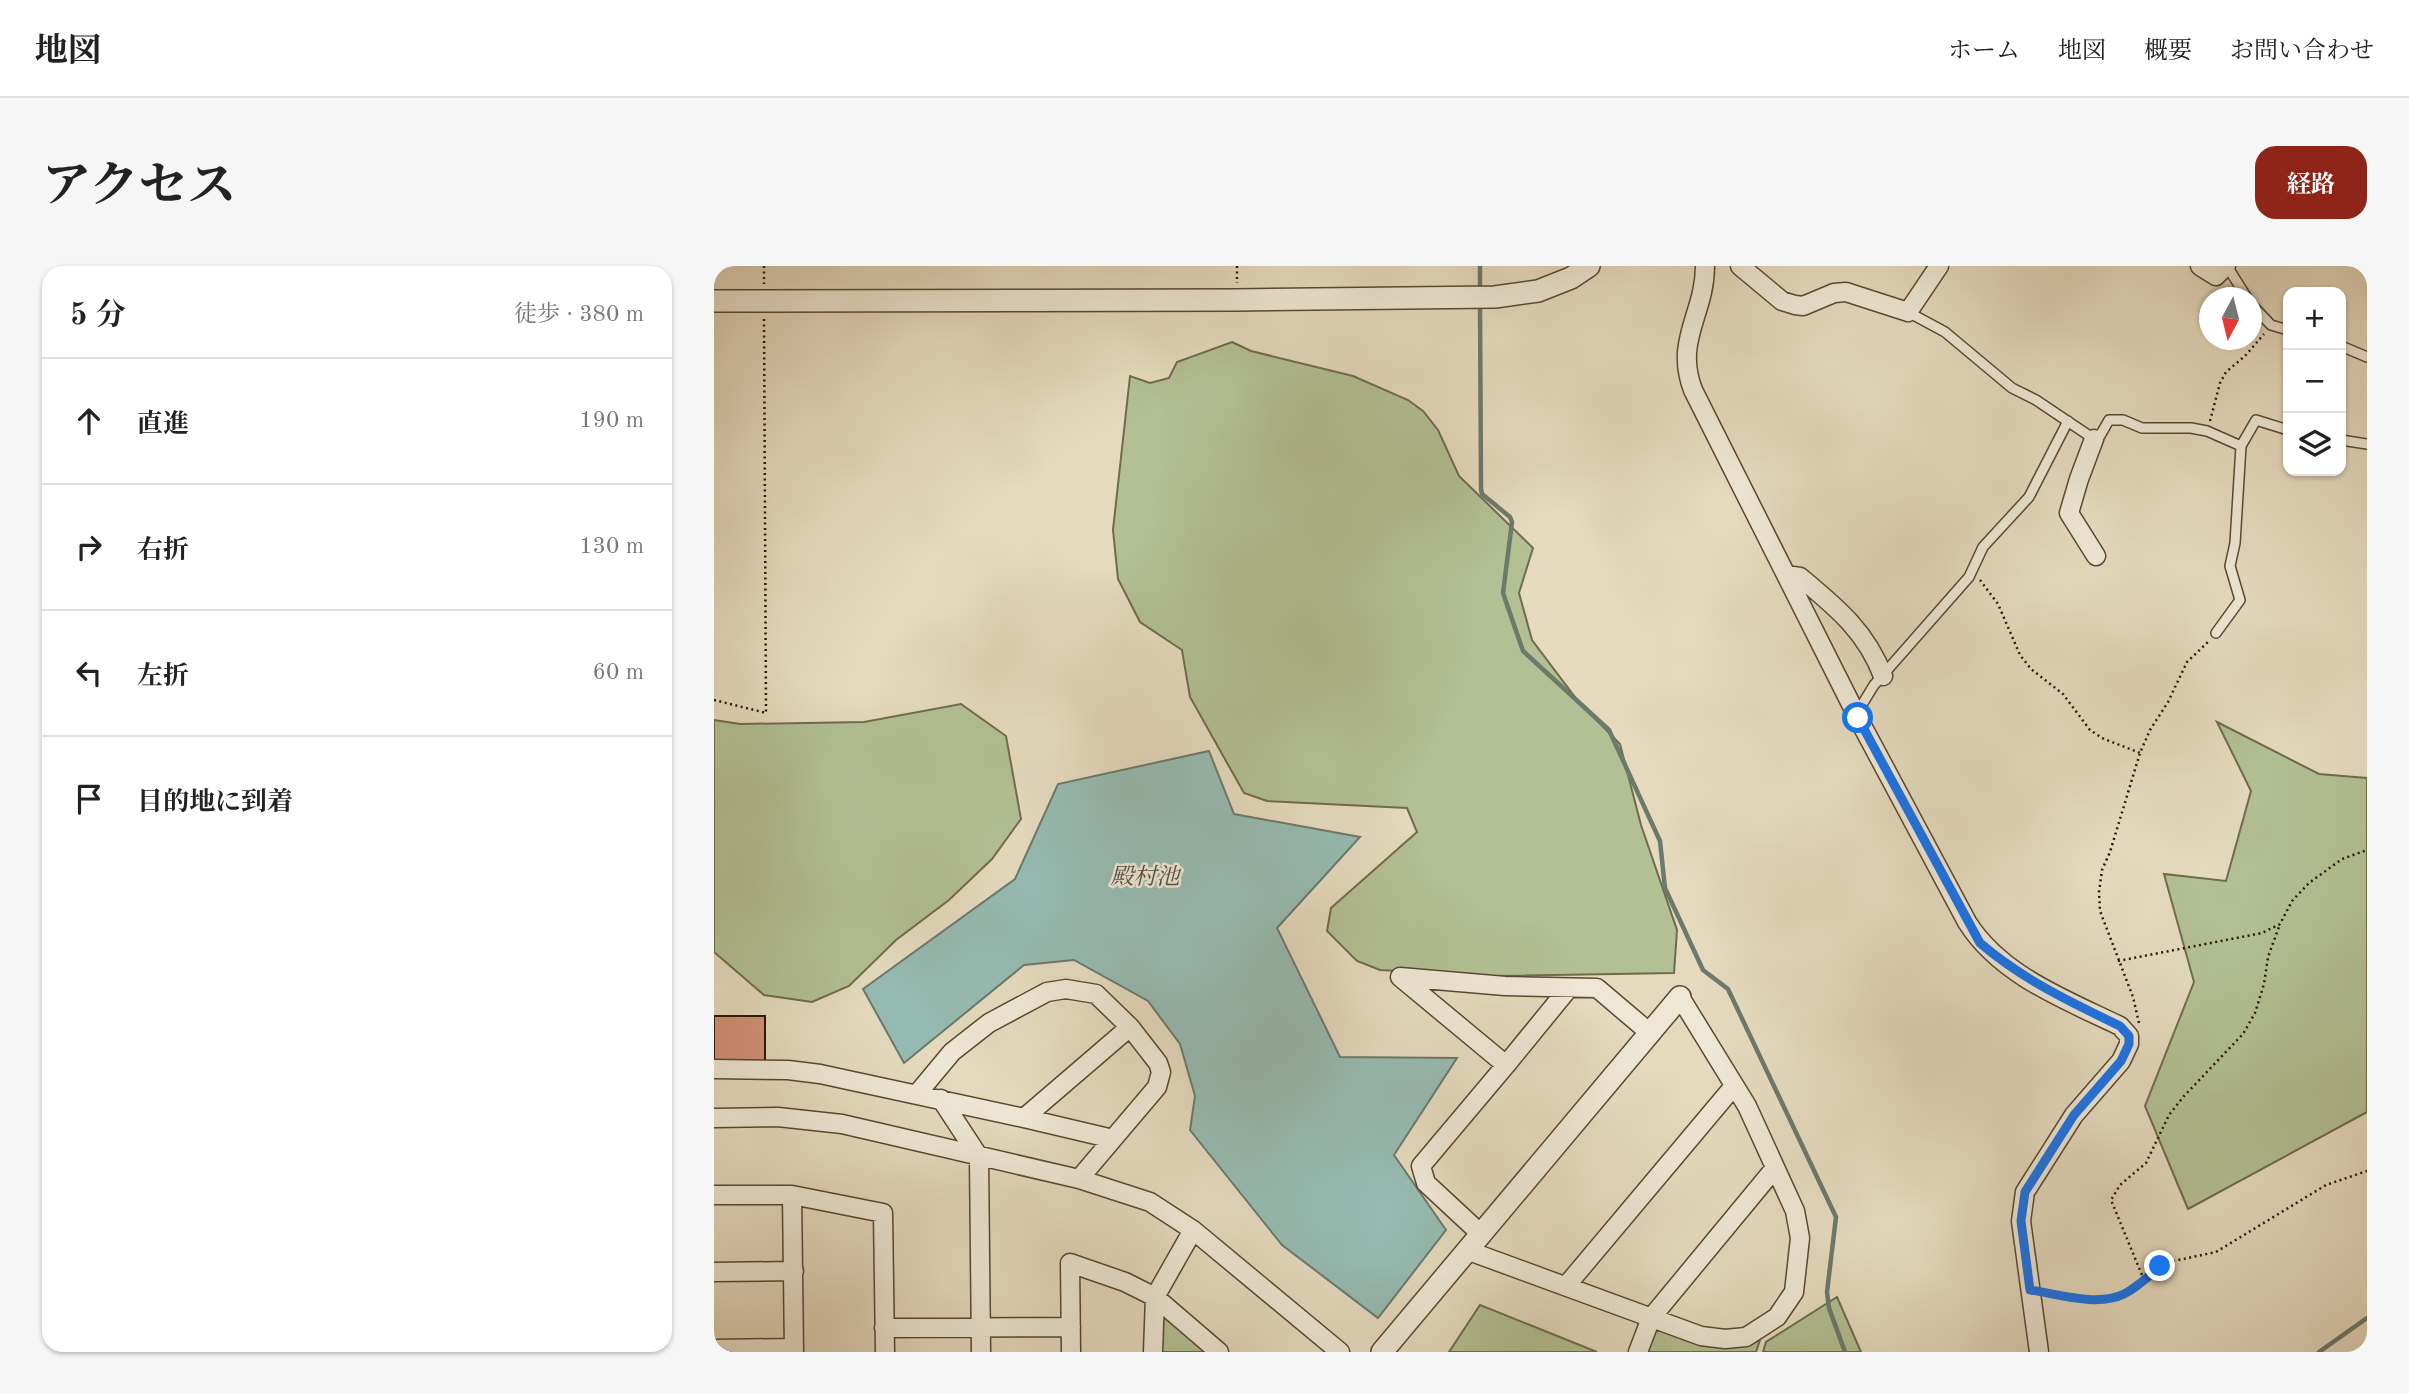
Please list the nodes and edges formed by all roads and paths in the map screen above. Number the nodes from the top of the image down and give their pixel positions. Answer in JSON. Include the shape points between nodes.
{"nodes":[{"id":1,"x":1589,"y":266,"type":"edge"},
{"id":2,"x":1705,"y":266,"type":"edge"},
{"id":3,"x":1740,"y":266,"type":"edge"},
{"id":4,"x":1939,"y":266,"type":"edge"},
{"id":5,"x":2200,"y":266,"type":"edge"},
{"id":6,"x":2226,"y":266,"type":"edge"},
{"id":7,"x":2240,"y":287,"type":"edge"},
{"id":8,"x":714,"y":301,"type":"edge"},
{"id":9,"x":764,"y":301,"type":"junction"},
{"id":10,"x":1908,"y":312,"type":"junction"},
{"id":11,"x":2262,"y":316,"type":"edge"},
{"id":12,"x":2271,"y":325,"type":"junction"},
{"id":13,"x":2283,"y":329,"type":"edge"},
{"id":14,"x":2346,"y":348,"type":"edge"},
{"id":15,"x":2367,"y":357,"type":"edge"},
{"id":16,"x":2068,"y":421,"type":"junction"},
{"id":17,"x":2283,"y":428,"type":"edge"},
{"id":18,"x":2207,"y":431,"type":"junction"},
{"id":19,"x":2094,"y":439,"type":"junction"},
{"id":20,"x":2346,"y":441,"type":"edge"},
{"id":21,"x":2367,"y":445,"type":"edge"},
{"id":22,"x":2241,"y":446,"type":"junction"},
{"id":23,"x":2096,"y":556,"type":"dead end"},
{"id":24,"x":1973,"y":568,"type":"junction"},
{"id":25,"x":1787,"y":577,"type":"junction"},
{"id":26,"x":2216,"y":633,"type":"joint"},
{"id":27,"x":1883,"y":676,"type":"junction"},
{"id":28,"x":714,"y":700,"type":"edge"},
{"id":29,"x":1854,"y":711,"type":"junction"},
{"id":30,"x":2140,"y":753,"type":"junction"},
{"id":31,"x":2367,"y":850,"type":"edge"},
{"id":32,"x":2280,"y":924,"type":"junction"},
{"id":33,"x":2118,"y":961,"type":"junction"},
{"id":34,"x":1568,"y":989,"type":"junction"},
{"id":35,"x":1680,"y":997,"type":"joint"},
{"id":36,"x":1130,"y":1027,"type":"junction"},
{"id":37,"x":1650,"y":1033,"type":"junction"},
{"id":38,"x":2129,"y":1036,"type":"junction"},
{"id":39,"x":1506,"y":1065,"type":"junction"},
{"id":40,"x":714,"y":1069,"type":"edge"},
{"id":41,"x":1734,"y":1086,"type":"junction"},
{"id":42,"x":917,"y":1094,"type":"junction"},
{"id":43,"x":941,"y":1099,"type":"junction"},
{"id":44,"x":714,"y":1118,"type":"edge"},
{"id":45,"x":1024,"y":1118,"type":"junction"},
{"id":46,"x":1113,"y":1139,"type":"junction"},
{"id":47,"x":979,"y":1157,"type":"junction"},
{"id":48,"x":1775,"y":1168,"type":"junction"},
{"id":49,"x":2367,"y":1171,"type":"edge"},
{"id":50,"x":1079,"y":1178,"type":"junction"},
{"id":51,"x":714,"y":1195,"type":"edge"},
{"id":52,"x":792,"y":1195,"type":"junction"},
{"id":53,"x":1194,"y":1230,"type":"junction"},
{"id":54,"x":1475,"y":1243,"type":"junction"},
{"id":55,"x":794,"y":1271,"type":"junction"},
{"id":56,"x":714,"y":1272,"type":"edge"},
{"id":57,"x":2144,"y":1280,"type":"junction"},
{"id":58,"x":1566,"y":1286,"type":"junction"},
{"id":59,"x":2030,"y":1290,"type":"junction"},
{"id":60,"x":1155,"y":1297,"type":"junction"},
{"id":61,"x":1651,"y":1318,"type":"junction"},
{"id":62,"x":981,"y":1327,"type":"junction"},
{"id":63,"x":1071,"y":1327,"type":"junction"},
{"id":64,"x":884,"y":1328,"type":"junction"},
{"id":65,"x":714,"y":1349,"type":"edge"},
{"id":66,"x":794,"y":1350,"type":"edge"},
{"id":67,"x":884,"y":1352,"type":"edge"},
{"id":68,"x":981,"y":1352,"type":"edge"},
{"id":69,"x":1071,"y":1352,"type":"edge"},
{"id":70,"x":1153,"y":1352,"type":"edge"},
{"id":71,"x":1219,"y":1352,"type":"edge"},
{"id":72,"x":1340,"y":1352,"type":"edge"},
{"id":73,"x":1382,"y":1352,"type":"edge"},
{"id":74,"x":1639,"y":1352,"type":"edge"},
{"id":75,"x":2039,"y":1352,"type":"edge"}],
"edges":[{"from":1,"to":9,"type":"street","via":[[1538,291],[1495,297]]},
{"from":2,"to":25,"type":"street","via":[[1686,367]]},
{"from":3,"to":10,"type":"street","via":[[1795,305],[1846,292]]},
{"from":4,"to":10,"type":"street"},
{"from":5,"to":6,"type":"street","via":[[2216,276]]},
{"from":6,"to":7,"type":"lane"},
{"from":8,"to":9,"type":"street"},
{"from":9,"to":28,"type":"path","via":[[766,713]]},
{"from":10,"to":16,"type":"lane","via":[[1945,332],[2012,388]]},
{"from":11,"to":12,"type":"lane"},
{"from":12,"to":13,"type":"lane"},
{"from":12,"to":18,"type":"path","via":[[2220,383]]},
{"from":14,"to":15,"type":"lane"},
{"from":16,"to":19,"type":"lane"},
{"from":16,"to":24,"type":"lane","via":[[2029,497],[1983,547]]},
{"from":17,"to":22,"type":"lane","via":[[2256,420]]},
{"from":18,"to":19,"type":"lane","via":[[2142,428],[2115,419],[2109,420],[2097,441]]},
{"from":18,"to":22,"type":"lane"},
{"from":19,"to":23,"type":"street","via":[[2069,513]]},
{"from":20,"to":21,"type":"lane"},
{"from":22,"to":26,"type":"lane","via":[[2230,566],[2240,600]]},
{"from":24,"to":27,"type":"lane"},
{"from":24,"to":30,"type":"path","via":[[1998,604],[2020,655],[2031,668],[2063,694],[2090,730]]},
{"from":25,"to":27,"type":"street","via":[[1800,577],[1844,614],[1867,641]]},
{"from":25,"to":29,"type":"street"},
{"from":26,"to":30,"type":"path","via":[[2187,662]]},
{"from":27,"to":29,"type":"lane"},
{"from":29,"to":38,"type":"street","via":[[1980,943],[2041,987],[2120,1026]]},
{"from":30,"to":33,"type":"path","via":[[2099,892],[2100,911]]},
{"from":31,"to":32,"type":"path","via":[[2342,859],[2309,883]]},
{"from":32,"to":33,"type":"path","via":[[2224,942]]},
{"from":32,"to":57,"type":"path","via":[[2267,957],[2255,1013],[2243,1034],[2184,1096],[2169,1115],[2146,1163],[2120,1185],[2111,1200]]},
{"from":33,"to":38,"type":"path","via":[[2139,1020],[2139,1032]]},
{"from":34,"to":37,"type":"street","via":[[1597,988]]},
{"from":34,"to":39,"type":"street"},
{"from":34,"to":39,"type":"street","via":[[1400,977]]},
{"from":35,"to":37,"type":"street"},
{"from":35,"to":41,"type":"street"},
{"from":36,"to":42,"type":"street","via":[[1096,994],[1066,989],[1047,992],[989,1023],[952,1052]]},
{"from":36,"to":45,"type":"street"},
{"from":36,"to":46,"type":"street","via":[[1158,1063],[1160,1079]]},
{"from":37,"to":54,"type":"street"},
{"from":38,"to":59,"type":"street","via":[[2121,1061],[2074,1115],[2025,1192],[2021,1221]]},
{"from":39,"to":54,"type":"street","via":[[1421,1166],[1426,1183]]},
{"from":40,"to":42,"type":"street","via":[[788,1070]]},
{"from":41,"to":48,"type":"street"},
{"from":41,"to":58,"type":"street"},
{"from":42,"to":43,"type":"street"},
{"from":43,"to":45,"type":"street"},
{"from":43,"to":47,"type":"street"},
{"from":44,"to":47,"type":"street","via":[[842,1124]]},
{"from":45,"to":46,"type":"street"},
{"from":46,"to":50,"type":"street"},
{"from":47,"to":50,"type":"street"},
{"from":47,"to":62,"type":"street"},
{"from":48,"to":61,"type":"street"},
{"from":48,"to":61,"type":"street","via":[[1795,1210],[1800,1238],[1794,1292],[1777,1317],[1746,1337],[1725,1339],[1701,1336]]},
{"from":49,"to":57,"type":"path","via":[[2326,1185],[2216,1252],[2169,1262]]},
{"from":50,"to":53,"type":"street","via":[[1150,1202]]},
{"from":51,"to":52,"type":"street"},
{"from":52,"to":55,"type":"street"},
{"from":52,"to":64,"type":"street","via":[[883,1213]]},
{"from":53,"to":60,"type":"street"},
{"from":53,"to":72,"type":"street"},
{"from":54,"to":58,"type":"street"},
{"from":54,"to":73,"type":"street"},
{"from":55,"to":56,"type":"street"},
{"from":55,"to":66,"type":"street"},
{"from":57,"to":59,"type":"path","via":[[2109,1299]]},
{"from":58,"to":61,"type":"street"},
{"from":59,"to":75,"type":"street"},
{"from":60,"to":63,"type":"street","via":[[1070,1263]]},
{"from":60,"to":70,"type":"street"},
{"from":60,"to":71,"type":"street"},
{"from":61,"to":74,"type":"street"},
{"from":62,"to":63,"type":"street"},
{"from":62,"to":64,"type":"street"},
{"from":62,"to":68,"type":"street"},
{"from":63,"to":69,"type":"street"},
{"from":64,"to":67,"type":"street"},
{"from":65,"to":66,"type":"street"}]}
